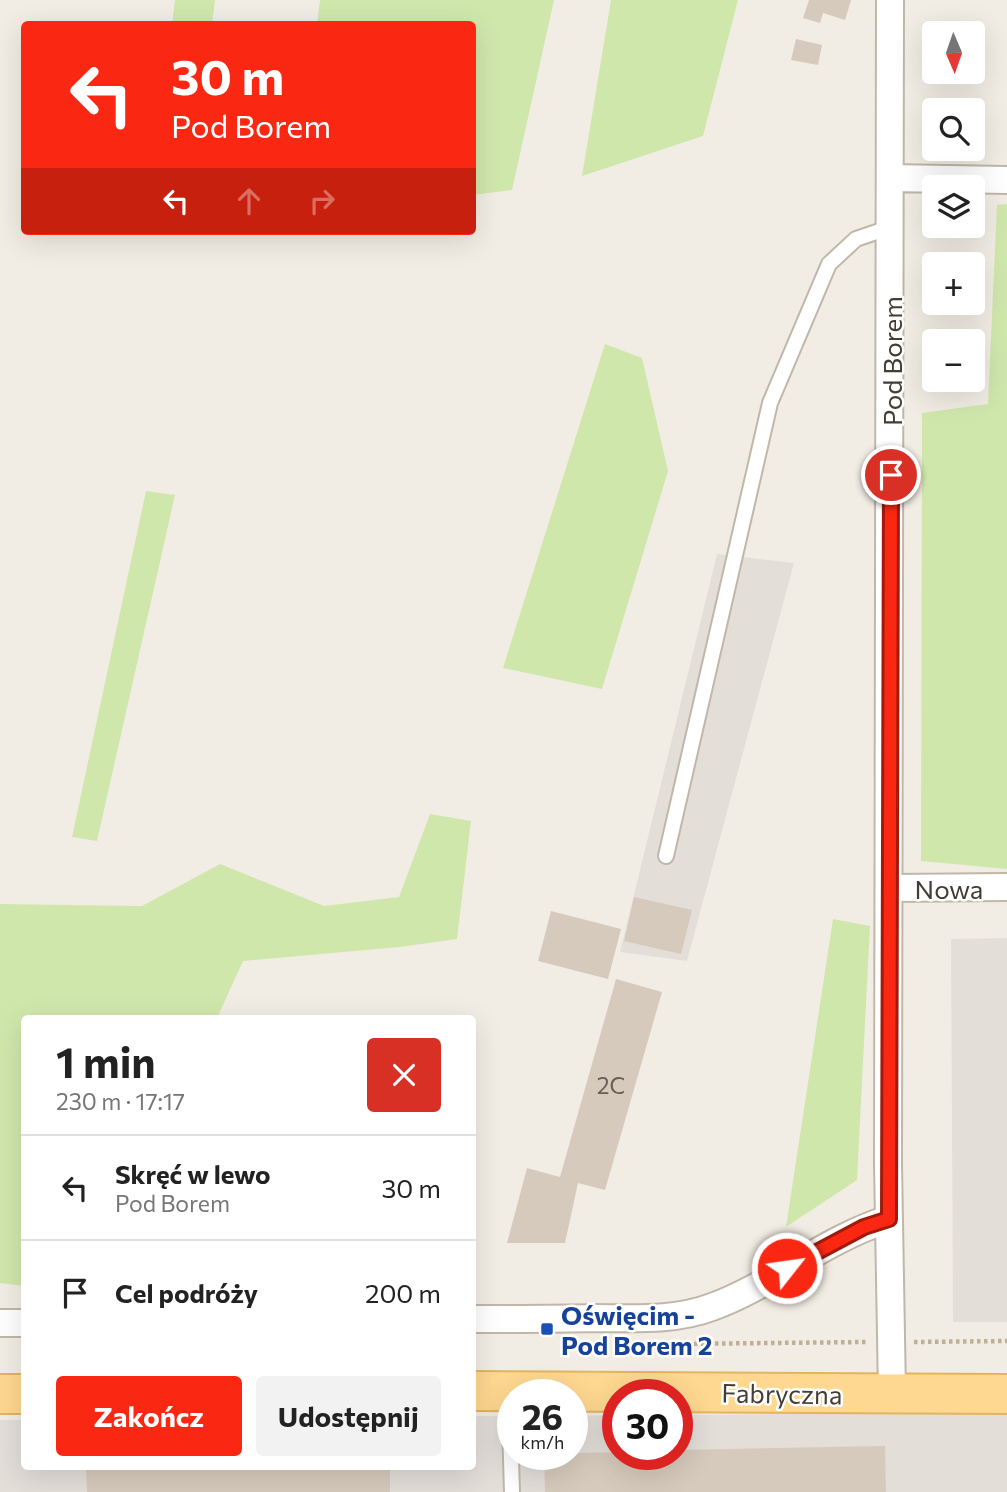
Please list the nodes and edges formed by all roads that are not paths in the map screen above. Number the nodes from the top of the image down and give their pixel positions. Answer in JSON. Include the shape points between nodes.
{"nodes":[{"id":1,"x":890,"y":0,"type":"edge"},
{"id":2,"x":890,"y":177,"type":"junction"},
{"id":3,"x":1007,"y":180,"type":"edge"},
{"id":4,"x":891,"y":227,"type":"junction"},
{"id":5,"x":666,"y":856,"type":"dead end"},
{"id":6,"x":1007,"y":887,"type":"edge"},
{"id":7,"x":890,"y":888,"type":"junction"},
{"id":8,"x":889,"y":1219,"type":"junction"},
{"id":9,"x":476,"y":1319,"type":"edge"},
{"id":10,"x":0,"y":1323,"type":"edge"},
{"id":11,"x":21,"y":1323,"type":"edge"},
{"id":12,"x":491,"y":1390,"type":"edge"},
{"id":13,"x":0,"y":1394,"type":"edge"},
{"id":14,"x":21,"y":1394,"type":"edge"},
{"id":15,"x":892,"y":1394,"type":"junction"},
{"id":16,"x":1007,"y":1394,"type":"edge"},
{"id":17,"x":512,"y":1492,"type":"edge"}],
"edges":[{"from":1,"to":2,"type":"street","name":"Pod Borem"},
{"from":2,"to":3,"type":"street"},
{"from":2,"to":4,"type":"street","name":"Pod Borem"},
{"from":4,"to":5,"type":"lane","via":[[856,239],[829,264],[770,403]]},
{"from":4,"to":7,"type":"street","name":"Pod Borem"},
{"from":6,"to":7,"type":"street","name":"Nowa"},
{"from":7,"to":8,"type":"street","name":"Pod Borem"},
{"from":8,"to":9,"type":"street","via":[[864,1227],[709,1308],[664,1318]]},
{"from":8,"to":15,"type":"street","name":"Pod Borem"},
{"from":10,"to":11,"type":"street"},
{"from":12,"to":15,"type":"main road","name":"Fabryczna"},
{"from":12,"to":17,"type":"lane"},
{"from":13,"to":14,"type":"main road"},
{"from":15,"to":16,"type":"main road","name":"Fabryczna"}]}
